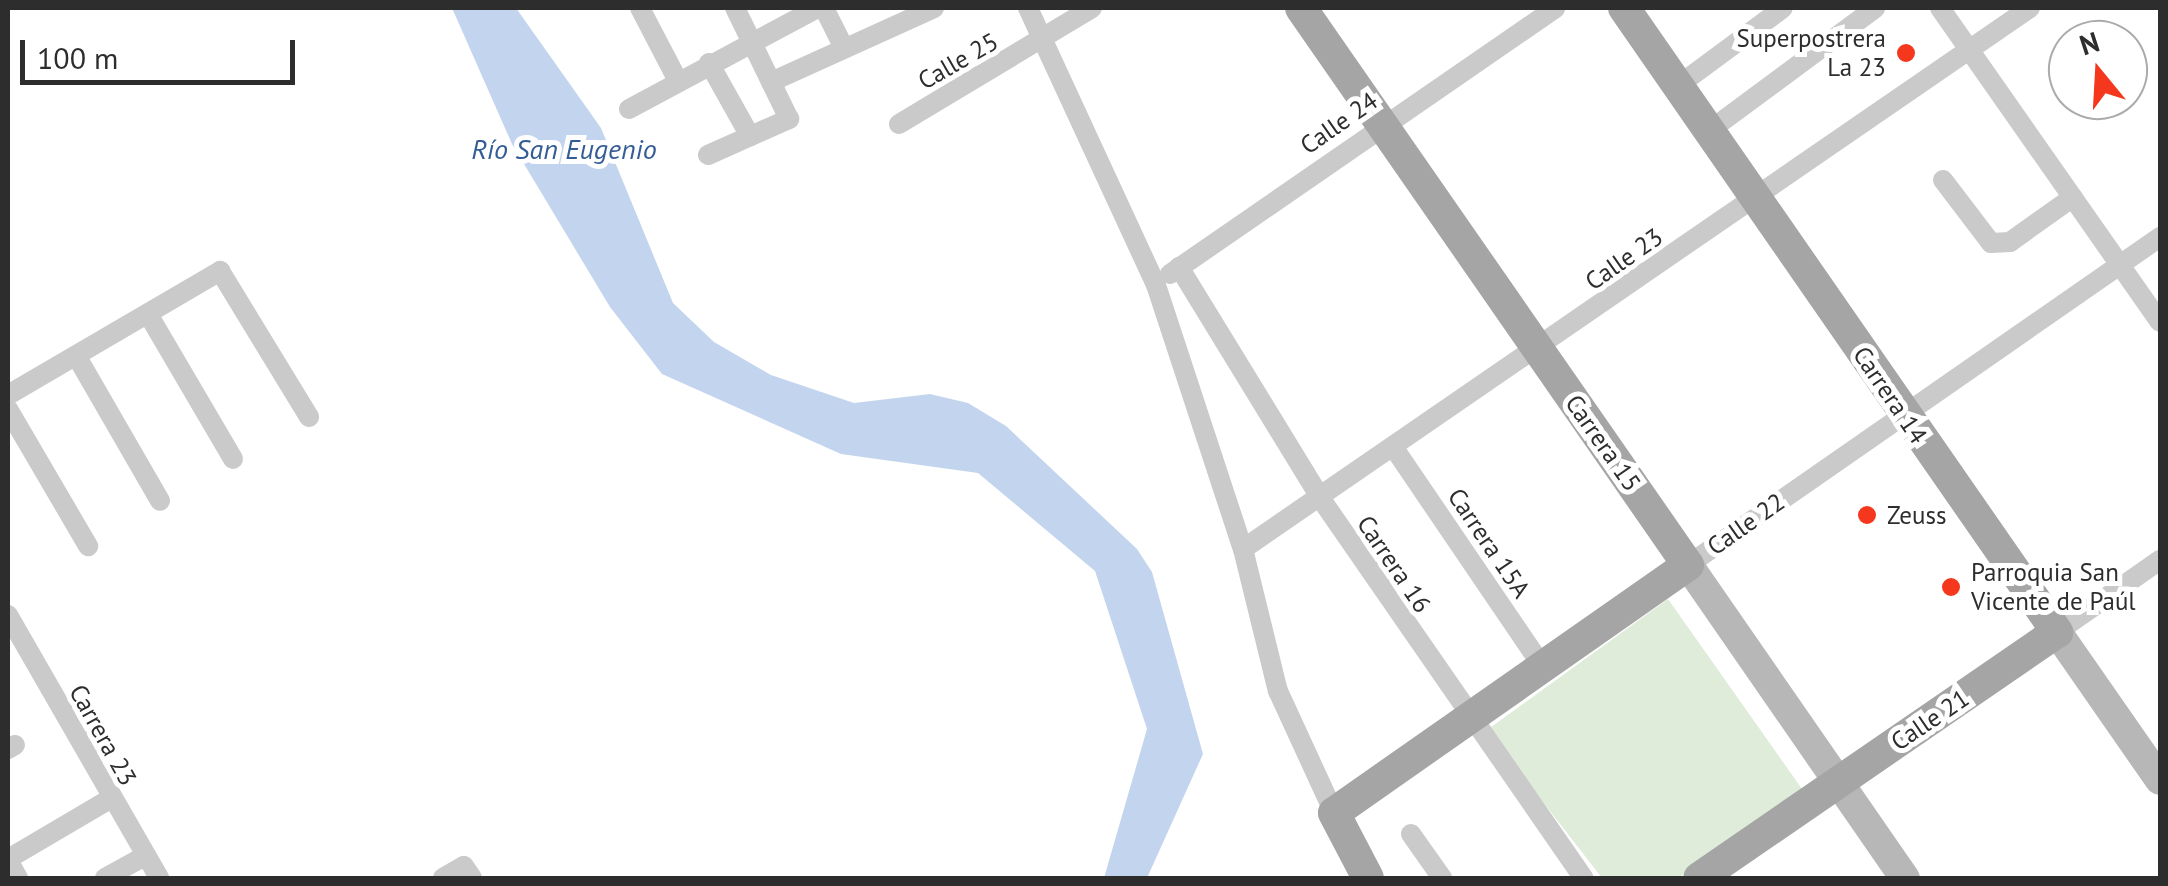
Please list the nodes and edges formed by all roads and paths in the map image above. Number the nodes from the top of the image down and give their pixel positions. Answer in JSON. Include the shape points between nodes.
{"nodes":[{"id":1,"x":640,"y":8,"type":"edge"},
{"id":2,"x":735,"y":8,"type":"edge"},
{"id":3,"x":820,"y":8,"type":"edge"},
{"id":4,"x":934,"y":8,"type":"edge"},
{"id":5,"x":1092,"y":8,"type":"edge"},
{"id":6,"x":1301,"y":8,"type":"edge"},
{"id":7,"x":1555,"y":8,"type":"edge"},
{"id":8,"x":1624,"y":8,"type":"edge"},
{"id":9,"x":1783,"y":8,"type":"edge"},
{"id":10,"x":1875,"y":8,"type":"edge"},
{"id":11,"x":1940,"y":8,"type":"edge"},
{"id":12,"x":2030,"y":8,"type":"edge"},
{"id":13,"x":1028,"y":12,"type":"edge"},
{"id":14,"x":1044,"y":40,"type":"junction"},
{"id":15,"x":751,"y":41,"type":"junction"},
{"id":16,"x":1970,"y":47,"type":"junction"},
{"id":17,"x":844,"y":48,"type":"junction"},
{"id":18,"x":709,"y":63,"type":"junction"},
{"id":19,"x":677,"y":80,"type":"junction"},
{"id":20,"x":771,"y":82,"type":"junction"},
{"id":21,"x":1679,"y":85,"type":"junction"},
{"id":22,"x":628,"y":109,"type":"dead end"},
{"id":23,"x":1382,"y":123,"type":"junction"},
{"id":24,"x":899,"y":124,"type":"dead end"},
{"id":25,"x":1709,"y":131,"type":"junction"},
{"id":26,"x":750,"y":136,"type":"junction"},
{"id":27,"x":708,"y":155,"type":"dead end"},
{"id":28,"x":1943,"y":180,"type":"dead end"},
{"id":29,"x":2073,"y":197,"type":"junction"},
{"id":30,"x":1756,"y":198,"type":"junction"},
{"id":31,"x":2160,"y":237,"type":"edge"},
{"id":32,"x":2121,"y":265,"type":"junction"},
{"id":33,"x":1180,"y":267,"type":"junction"},
{"id":34,"x":1156,"y":285,"type":"junction"},
{"id":35,"x":148,"y":314,"type":"junction"},
{"id":36,"x":2160,"y":322,"type":"edge"},
{"id":37,"x":1538,"y":349,"type":"junction"},
{"id":38,"x":77,"y":357,"type":"junction"},
{"id":39,"x":8,"y":396,"type":"edge"},
{"id":40,"x":8,"y":409,"type":"edge"},
{"id":41,"x":1903,"y":414,"type":"junction"},
{"id":42,"x":309,"y":417,"type":"dead end"},
{"id":43,"x":1394,"y":448,"type":"junction"},
{"id":44,"x":233,"y":459,"type":"dead end"},
{"id":45,"x":1321,"y":499,"type":"junction"},
{"id":46,"x":160,"y":501,"type":"dead end"},
{"id":47,"x":88,"y":546,"type":"dead end"},
{"id":48,"x":1244,"y":549,"type":"junction"},
{"id":49,"x":2160,"y":560,"type":"edge"},
{"id":50,"x":1688,"y":565,"type":"junction"},
{"id":51,"x":8,"y":619,"type":"edge"},
{"id":52,"x":2058,"y":632,"type":"junction"},
{"id":53,"x":1543,"y":667,"type":"junction"},
{"id":54,"x":1468,"y":719,"type":"junction"},
{"id":55,"x":2160,"y":780,"type":"edge"},
{"id":56,"x":1838,"y":782,"type":"junction"},
{"id":57,"x":110,"y":799,"type":"junction"},
{"id":58,"x":1340,"y":827,"type":"junction"},
{"id":59,"x":8,"y":833,"type":"edge"},
{"id":60,"x":1410,"y":834,"type":"dead end"},
{"id":61,"x":144,"y":856,"type":"junction"},
{"id":62,"x":12,"y":857,"type":"edge"},
{"id":63,"x":468,"y":872,"type":"edge"},
{"id":64,"x":18,"y":878,"type":"edge"},
{"id":65,"x":105,"y":878,"type":"edge"},
{"id":66,"x":158,"y":878,"type":"edge"},
{"id":67,"x":443,"y":878,"type":"edge"},
{"id":68,"x":1368,"y":878,"type":"edge"},
{"id":69,"x":1442,"y":878,"type":"edge"},
{"id":70,"x":1583,"y":878,"type":"edge"},
{"id":71,"x":1698,"y":878,"type":"edge"},
{"id":72,"x":1905,"y":878,"type":"edge"}],
"edges":[{"from":1,"to":19,"type":"street"},
{"from":2,"to":15,"type":"street"},
{"from":3,"to":15,"type":"street"},
{"from":3,"to":17,"type":"street"},
{"from":4,"to":17,"type":"street"},
{"from":5,"to":14,"type":"street","name":"Calle 25"},
{"from":6,"to":23,"type":"main road","name":"Carrera 15"},
{"from":7,"to":23,"type":"street","name":"Calle 24"},
{"from":8,"to":21,"type":"main road","name":"Carrera 14"},
{"from":9,"to":21,"type":"street"},
{"from":10,"to":25,"type":"street"},
{"from":11,"to":16,"type":"street"},
{"from":12,"to":16,"type":"street","name":"Calle 23"},
{"from":13,"to":14,"type":"street"},
{"from":14,"to":24,"type":"street","name":"Calle 25"},
{"from":14,"to":34,"type":"street"},
{"from":15,"to":18,"type":"street"},
{"from":15,"to":20,"type":"street"},
{"from":16,"to":29,"type":"street"},
{"from":16,"to":30,"type":"street","name":"Calle 23"},
{"from":17,"to":20,"type":"street"},
{"from":18,"to":19,"type":"street"},
{"from":18,"to":26,"type":"street"},
{"from":19,"to":22,"type":"street"},
{"from":20,"to":26,"type":"street","via":[[789,119]]},
{"from":21,"to":25,"type":"main road","name":"Carrera 14"},
{"from":23,"to":33,"type":"street","name":"Calle 24"},
{"from":23,"to":37,"type":"main road","name":"Carrera 15"},
{"from":25,"to":30,"type":"main road","name":"Carrera 14"},
{"from":26,"to":27,"type":"street"},
{"from":28,"to":29,"type":"street","via":[[1991,243],[2010,242]]},
{"from":29,"to":32,"type":"street"},
{"from":30,"to":37,"type":"street","name":"Calle 23"},
{"from":30,"to":41,"type":"main road","name":"Carrera 14"},
{"from":31,"to":32,"type":"street","name":"Calle 22"},
{"from":32,"to":36,"type":"street"},
{"from":32,"to":41,"type":"street","name":"Calle 22"},
{"from":33,"to":34,"type":"street","name":"Calle 24"},
{"from":33,"to":45,"type":"street","name":"Carrera 16"},
{"from":34,"to":48,"type":"street"},
{"from":35,"to":38,"type":"street"},
{"from":35,"to":42,"type":"street","via":[[225,274]]},
{"from":35,"to":44,"type":"street"},
{"from":37,"to":43,"type":"street","name":"Calle 23"},
{"from":37,"to":50,"type":"main road","name":"Carrera 15"},
{"from":38,"to":39,"type":"street"},
{"from":38,"to":46,"type":"street"},
{"from":40,"to":47,"type":"street"},
{"from":41,"to":50,"type":"street","name":"Calle 22"},
{"from":41,"to":52,"type":"main road","name":"Carrera 14"},
{"from":43,"to":45,"type":"street","name":"Calle 23"},
{"from":43,"to":53,"type":"street","name":"Carrera 15A"},
{"from":45,"to":48,"type":"street","name":"Calle 23"},
{"from":45,"to":54,"type":"street","name":"Carrera 16"},
{"from":48,"to":58,"type":"street","via":[[1278,691]]},
{"from":49,"to":52,"type":"street","name":"Calle 21"},
{"from":50,"to":53,"type":"main road","name":"Calle 22"},
{"from":50,"to":56,"type":"main road","name":"Carrera 15"},
{"from":51,"to":57,"type":"street","name":"Carrera 23"},
{"from":52,"to":55,"type":"main road","name":"Carrera 14"},
{"from":52,"to":56,"type":"main road","name":"Calle 21"},
{"from":53,"to":54,"type":"main road","name":"Calle 22"},
{"from":54,"to":58,"type":"main road","name":"Calle 22"},
{"from":54,"to":70,"type":"street","name":"Carrera 16"},
{"from":56,"to":71,"type":"main road","name":"Calle 21"},
{"from":56,"to":72,"type":"main road","name":"Carrera 15"},
{"from":57,"to":61,"type":"street","name":"Carrera 23"},
{"from":57,"to":62,"type":"street"},
{"from":58,"to":68,"type":"main road"},
{"from":59,"to":62,"type":"street"},
{"from":60,"to":69,"type":"street"},
{"from":61,"to":65,"type":"street"},
{"from":61,"to":66,"type":"street","name":"Carrera 23"},
{"from":62,"to":64,"type":"street"},
{"from":63,"to":67,"type":"street"}]}
